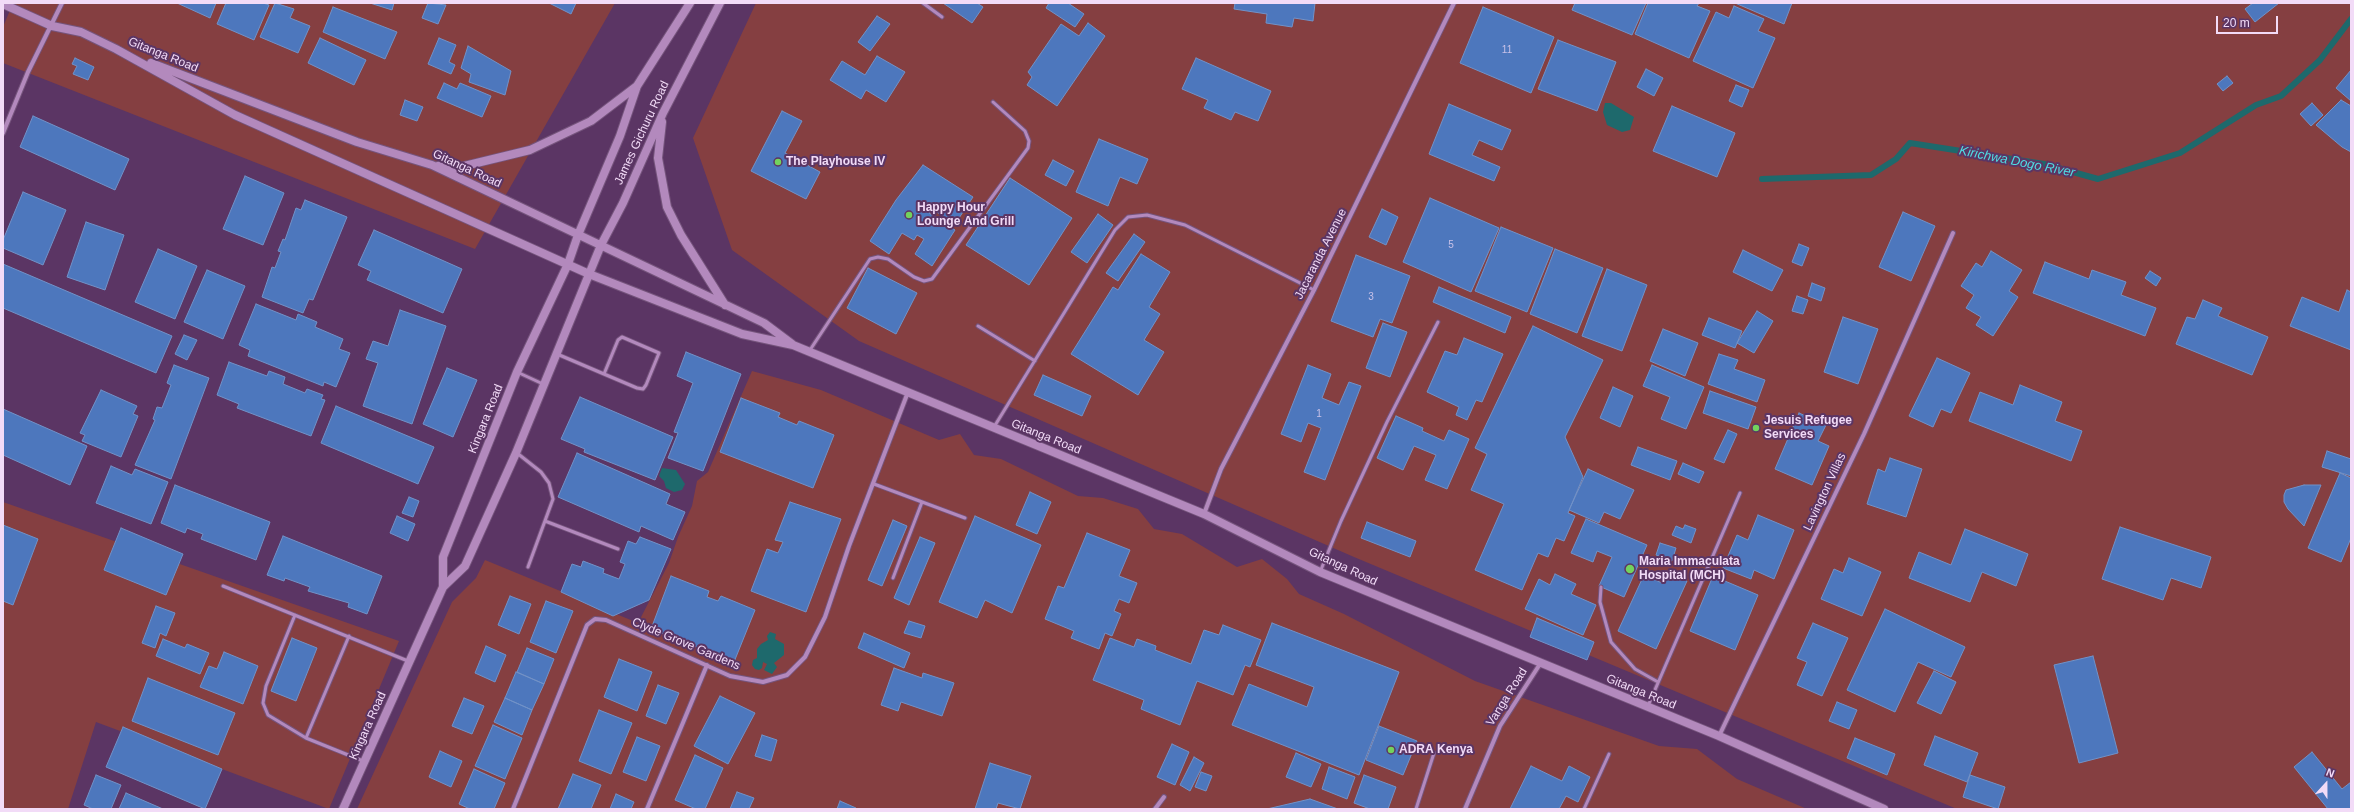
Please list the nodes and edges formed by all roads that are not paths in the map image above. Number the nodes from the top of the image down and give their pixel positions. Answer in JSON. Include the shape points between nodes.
{"nodes":[{"id":1,"x":62,"y":3,"type":"edge"},
{"id":2,"x":690,"y":3,"type":"edge"},
{"id":3,"x":720,"y":3,"type":"edge"},
{"id":4,"x":923,"y":3,"type":"edge"},
{"id":5,"x":1454,"y":3,"type":"edge"},
{"id":6,"x":3,"y":4,"type":"edge"},
{"id":7,"x":942,"y":17,"type":"dead end"},
{"id":8,"x":52,"y":26,"type":"junction"},
{"id":9,"x":116,"y":49,"type":"junction"},
{"id":10,"x":637,"y":86,"type":"junction"},
{"id":11,"x":993,"y":102,"type":"dead end"},
{"id":12,"x":663,"y":113,"type":"junction"},
{"id":13,"x":3,"y":133,"type":"edge"},
{"id":14,"x":432,"y":165,"type":"junction"},
{"id":15,"x":1953,"y":233,"type":"dead end"},
{"id":16,"x":578,"y":235,"type":"junction"},
{"id":17,"x":601,"y":245,"type":"junction"},
{"id":18,"x":568,"y":264,"type":"junction"},
{"id":19,"x":589,"y":274,"type":"junction"},
{"id":20,"x":1314,"y":290,"type":"junction"},
{"id":21,"x":725,"y":305,"type":"junction"},
{"id":22,"x":1438,"y":322,"type":"dead end"},
{"id":23,"x":978,"y":326,"type":"dead end"},
{"id":24,"x":792,"y":345,"type":"junction"},
{"id":25,"x":808,"y":351,"type":"junction"},
{"id":26,"x":556,"y":354,"type":"junction"},
{"id":27,"x":1035,"y":361,"type":"junction"},
{"id":28,"x":517,"y":372,"type":"junction"},
{"id":29,"x":604,"y":374,"type":"junction"},
{"id":30,"x":544,"y":385,"type":"junction"},
{"id":31,"x":908,"y":392,"type":"junction"},
{"id":32,"x":993,"y":428,"type":"junction"},
{"id":33,"x":516,"y":453,"type":"junction"},
{"id":34,"x":874,"y":484,"type":"junction"},
{"id":35,"x":1740,"y":493,"type":"dead end"},
{"id":36,"x":922,"y":502,"type":"junction"},
{"id":37,"x":1204,"y":514,"type":"junction"},
{"id":38,"x":964,"y":518,"type":"dead end"},
{"id":39,"x":545,"y":521,"type":"junction"},
{"id":40,"x":618,"y":549,"type":"dead end"},
{"id":41,"x":528,"y":567,"type":"dead end"},
{"id":42,"x":1320,"y":572,"type":"junction"},
{"id":43,"x":893,"y":578,"type":"dead end"},
{"id":44,"x":223,"y":586,"type":"dead end"},
{"id":45,"x":442,"y":587,"type":"junction"},
{"id":46,"x":1601,"y":587,"type":"dead end"},
{"id":47,"x":295,"y":615,"type":"junction"},
{"id":48,"x":350,"y":636,"type":"junction"},
{"id":49,"x":410,"y":662,"type":"junction"},
{"id":50,"x":1540,"y":664,"type":"junction"},
{"id":51,"x":707,"y":665,"type":"junction"},
{"id":52,"x":1658,"y":682,"type":"junction"},
{"id":53,"x":1648,"y":707,"type":"junction"},
{"id":54,"x":1719,"y":736,"type":"junction"},
{"id":55,"x":306,"y":738,"type":"junction"},
{"id":56,"x":1434,"y":753,"type":"dead end"},
{"id":57,"x":1610,"y":754,"type":"dead end"},
{"id":58,"x":365,"y":762,"type":"junction"},
{"id":59,"x":1164,"y":797,"type":"dead end"},
{"id":60,"x":343,"y":809,"type":"edge"},
{"id":61,"x":514,"y":809,"type":"edge"},
{"id":62,"x":647,"y":809,"type":"edge"},
{"id":63,"x":1155,"y":809,"type":"edge"},
{"id":64,"x":1416,"y":809,"type":"edge"},
{"id":65,"x":1465,"y":809,"type":"edge"},
{"id":66,"x":1584,"y":809,"type":"edge"},
{"id":67,"x":1884,"y":809,"type":"edge"}],
"edges":[{"from":1,"to":8,"type":"street"},
{"from":2,"to":10,"type":"main road","name":"James Gichuru Road"},
{"from":3,"to":12,"type":"main road","name":"James Gichuru Road"},
{"from":4,"to":7,"type":"lane"},
{"from":5,"to":20,"type":"street","name":"Jacaranda Avenue"},
{"from":6,"to":8,"type":"main road","name":"Gitanga Road"},
{"from":8,"to":9,"type":"main road","name":"Gitanga Road","via":[[81,32]]},
{"from":8,"to":13,"type":"street","via":[[28,72]]},
{"from":9,"to":14,"type":"main road","name":"Gitanga Road","via":[[356,142]]},
{"from":9,"to":18,"type":"main road","name":"Gitanga Road","via":[[235,115]]},
{"from":10,"to":14,"type":"main road","via":[[591,121],[530,150],[456,168]]},
{"from":10,"to":16,"type":"main road","name":"James Gichuru Road","via":[[620,136]]},
{"from":11,"to":25,"type":"lane","via":[[1024,131],[1029,141],[1028,148],[932,279],[924,281],[914,277],[888,259],[870,259]]},
{"from":12,"to":17,"type":"main road","name":"James Gichuru Road","via":[[623,203]]},
{"from":12,"to":21,"type":"main road","via":[[658,158],[667,207],[681,236]]},
{"from":14,"to":16,"type":"main road","name":"Gitanga Road"},
{"from":15,"to":54,"type":"street","name":"Lavington Villas","via":[[1864,434]]},
{"from":16,"to":17,"type":"main road","name":"Gitanga Road"},
{"from":16,"to":18,"type":"main road","name":"James Gichuru Road"},
{"from":17,"to":19,"type":"main road","name":"James Gichuru Road"},
{"from":17,"to":21,"type":"main road","name":"Gitanga Road"},
{"from":18,"to":19,"type":"main road","name":"Gitanga Road"},
{"from":18,"to":28,"type":"main road","name":"Kingara Road"},
{"from":19,"to":24,"type":"main road","name":"Gitanga Road","via":[[742,334]]},
{"from":19,"to":26,"type":"main road","name":"Kingara Road"},
{"from":20,"to":27,"type":"lane","via":[[1185,225],[1147,215],[1128,217],[1115,230]]},
{"from":20,"to":37,"type":"street","name":"Jacaranda Avenue","via":[[1221,469]]},
{"from":21,"to":24,"type":"main road","name":"Gitanga Road","via":[[764,323]]},
{"from":22,"to":42,"type":"lane","via":[[1377,443]]},
{"from":23,"to":27,"type":"lane"},
{"from":24,"to":25,"type":"main road","name":"Gitanga Road"},
{"from":25,"to":31,"type":"main road","name":"Gitanga Road"},
{"from":26,"to":29,"type":"lane"},
{"from":26,"to":30,"type":"main road","name":"Kingara Road"},
{"from":27,"to":32,"type":"lane"},
{"from":28,"to":30,"type":"lane"},
{"from":28,"to":45,"type":"main road","name":"Kingara Road","via":[[443,557]]},
{"from":29,"to":29,"type":"lane","via":[[643,389],[659,353],[622,337],[618,340]]},
{"from":30,"to":33,"type":"main road","name":"Kingara Road"},
{"from":31,"to":32,"type":"main road","name":"Gitanga Road"},
{"from":31,"to":34,"type":"street","name":"Clyde Grove Gardens"},
{"from":32,"to":37,"type":"main road","name":"Gitanga Road"},
{"from":33,"to":39,"type":"lane","via":[[532,463],[549,483],[553,499]]},
{"from":33,"to":45,"type":"main road","name":"Kingara Road","via":[[465,566]]},
{"from":34,"to":36,"type":"lane"},
{"from":34,"to":51,"type":"street","name":"Clyde Grove Gardens","via":[[849,546],[825,617],[805,657],[788,675],[763,682],[730,676]]},
{"from":35,"to":52,"type":"lane"},
{"from":36,"to":38,"type":"lane"},
{"from":36,"to":43,"type":"lane"},
{"from":37,"to":42,"type":"main road","name":"Gitanga Road"},
{"from":39,"to":40,"type":"lane"},
{"from":39,"to":41,"type":"lane"},
{"from":42,"to":50,"type":"main road","name":"Gitanga Road"},
{"from":44,"to":47,"type":"lane"},
{"from":45,"to":49,"type":"main road","name":"Kingara Road"},
{"from":46,"to":52,"type":"lane","via":[[1600,602],[1611,642],[1618,653],[1635,669]]},
{"from":47,"to":48,"type":"lane"},
{"from":47,"to":55,"type":"lane","via":[[266,686],[263,703],[268,715]]},
{"from":48,"to":49,"type":"lane"},
{"from":48,"to":55,"type":"lane"},
{"from":49,"to":58,"type":"main road","name":"Kingara Road"},
{"from":50,"to":53,"type":"main road","name":"Gitanga Road"},
{"from":50,"to":65,"type":"street","name":"Vanga Road","via":[[1500,726]]},
{"from":51,"to":61,"type":"street","name":"Clyde Grove Gardens","via":[[606,620],[595,619],[588,625]]},
{"from":51,"to":62,"type":"street"},
{"from":52,"to":53,"type":"lane"},
{"from":53,"to":54,"type":"main road","name":"Gitanga Road"},
{"from":54,"to":67,"type":"main road","name":"Gitanga Road"},
{"from":55,"to":58,"type":"lane"},
{"from":56,"to":64,"type":"lane"},
{"from":57,"to":66,"type":"lane"},
{"from":58,"to":60,"type":"main road","name":"Kingara Road"},
{"from":59,"to":63,"type":"street"}]}
